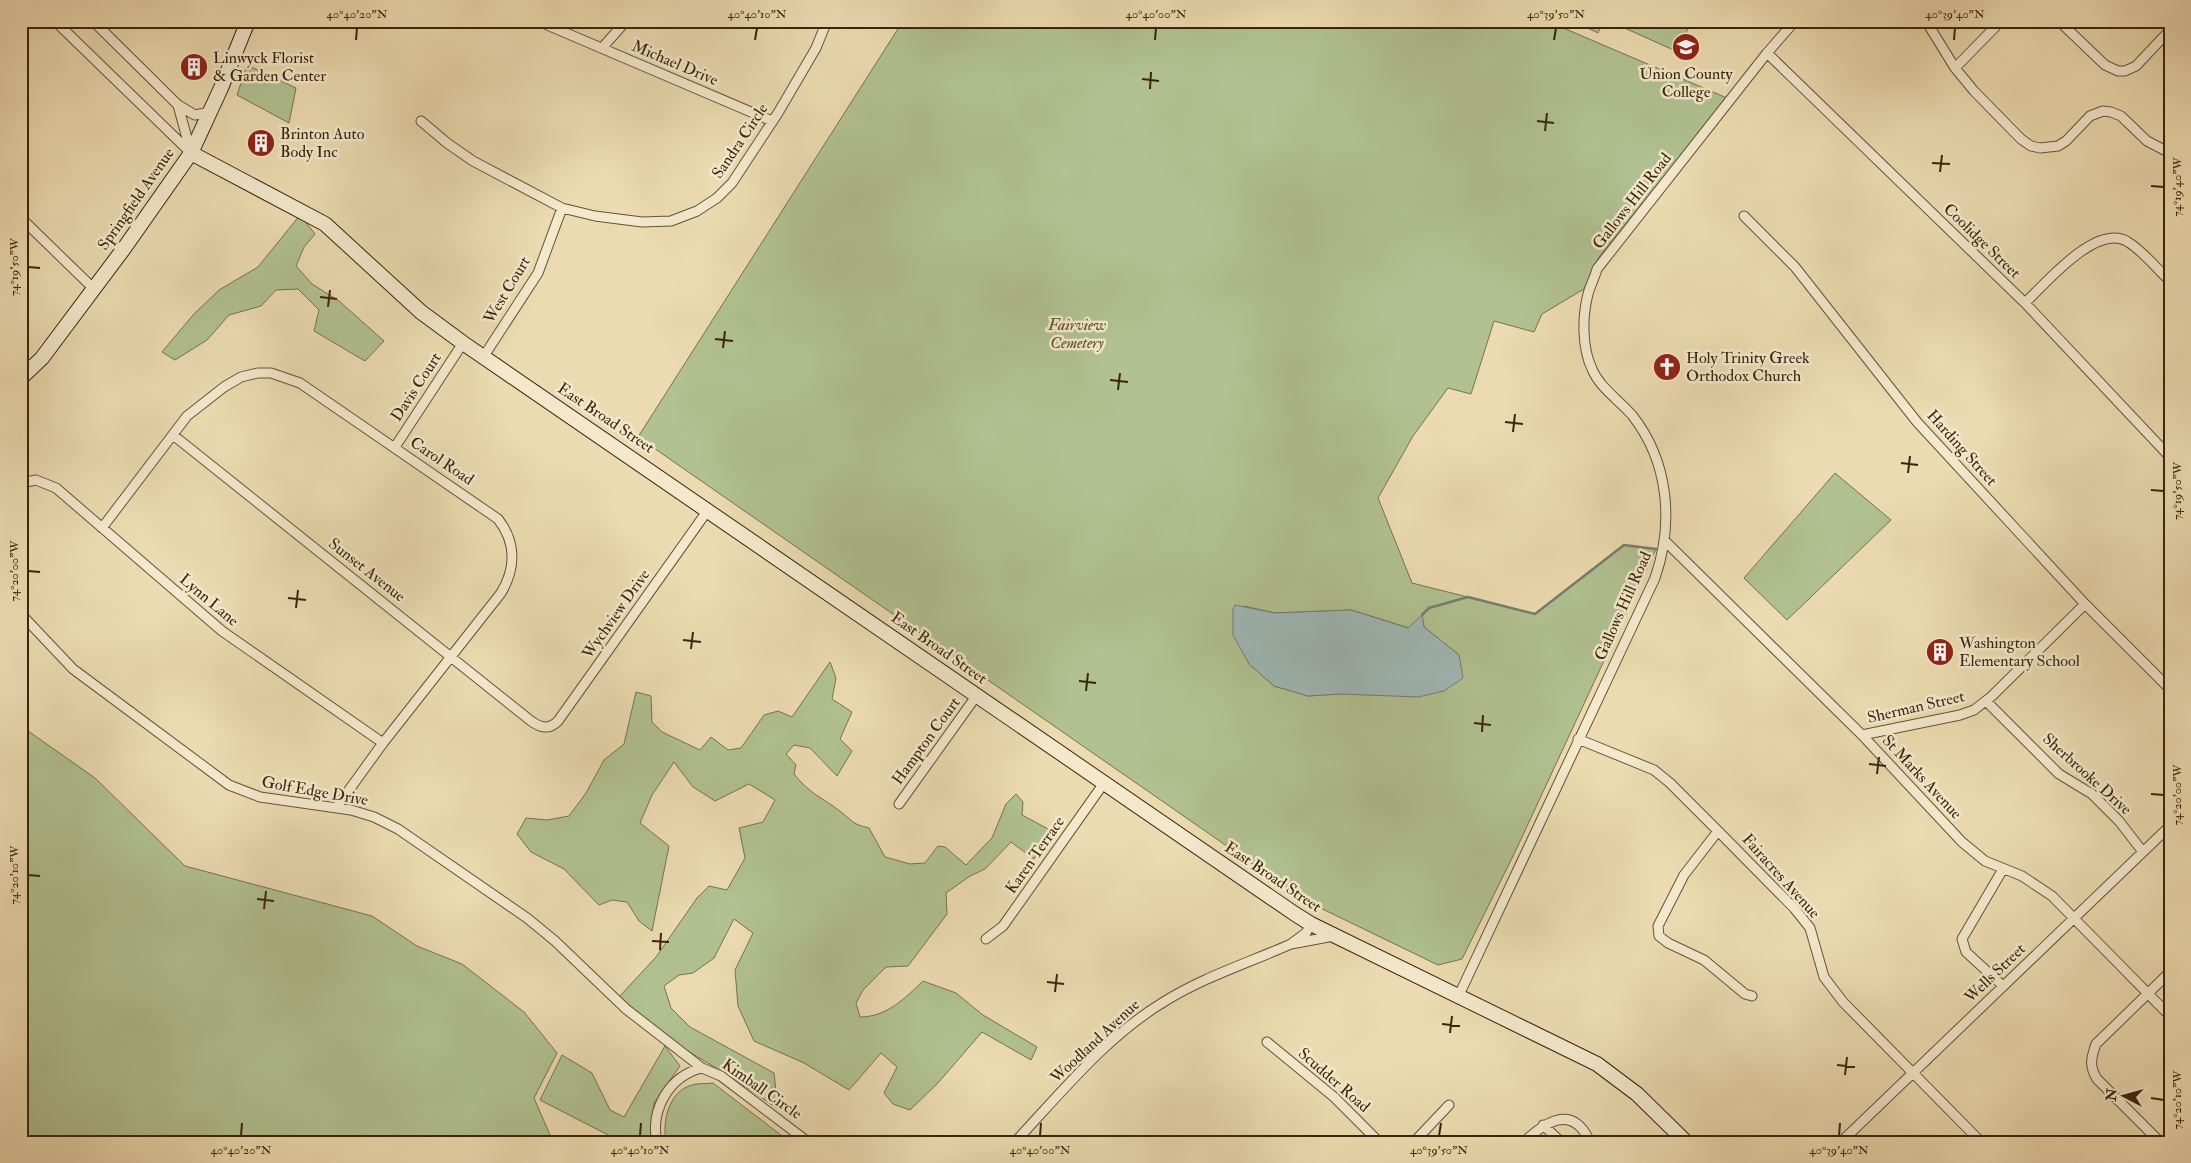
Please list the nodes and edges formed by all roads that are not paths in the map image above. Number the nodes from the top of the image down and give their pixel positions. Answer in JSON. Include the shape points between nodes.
{"nodes":[{"id":1,"x":55,"y":21,"type":"edge"},
{"id":2,"x":92,"y":21,"type":"edge"},
{"id":3,"x":248,"y":21,"type":"edge"},
{"id":4,"x":538,"y":21,"type":"edge"},
{"id":5,"x":626,"y":21,"type":"edge"},
{"id":6,"x":827,"y":21,"type":"edge"},
{"id":7,"x":1795,"y":21,"type":"edge"},
{"id":8,"x":1926,"y":21,"type":"edge"},
{"id":9,"x":2001,"y":21,"type":"edge"},
{"id":10,"x":2059,"y":21,"type":"edge"},
{"id":11,"x":2170,"y":30,"type":"edge"},
{"id":12,"x":602,"y":48,"type":"junction"},
{"id":13,"x":1767,"y":53,"type":"junction"},
{"id":14,"x":1955,"y":68,"type":"junction"},
{"id":15,"x":178,"y":106,"type":"junction"},
{"id":16,"x":210,"y":112,"type":"junction"},
{"id":17,"x":182,"y":121,"type":"junction"},
{"id":18,"x":421,"y":121,"type":"dead end"},
{"id":19,"x":772,"y":121,"type":"junction"},
{"id":20,"x":165,"y":127,"type":"junction"},
{"id":21,"x":2170,"y":152,"type":"edge"},
{"id":22,"x":191,"y":153,"type":"junction"},
{"id":23,"x":562,"y":208,"type":"junction"},
{"id":24,"x":1744,"y":216,"type":"dead end"},
{"id":25,"x":21,"y":218,"type":"edge"},
{"id":26,"x":2170,"y":281,"type":"edge"},
{"id":27,"x":93,"y":288,"type":"junction"},
{"id":28,"x":2026,"y":303,"type":"junction"},
{"id":29,"x":463,"y":342,"type":"junction"},
{"id":30,"x":484,"y":356,"type":"junction"},
{"id":31,"x":21,"y":378,"type":"edge"},
{"id":32,"x":173,"y":435,"type":"junction"},
{"id":33,"x":395,"y":447,"type":"junction"},
{"id":34,"x":2170,"y":457,"type":"edge"},
{"id":35,"x":21,"y":482,"type":"edge"},
{"id":36,"x":708,"y":510,"type":"junction"},
{"id":37,"x":102,"y":528,"type":"junction"},
{"id":38,"x":1665,"y":541,"type":"junction"},
{"id":39,"x":2085,"y":604,"type":"junction"},
{"id":40,"x":21,"y":614,"type":"edge"},
{"id":41,"x":451,"y":656,"type":"junction"},
{"id":42,"x":2170,"y":689,"type":"edge"},
{"id":43,"x":977,"y":695,"type":"junction"},
{"id":44,"x":1986,"y":701,"type":"junction"},
{"id":45,"x":544,"y":727,"type":"joint"},
{"id":46,"x":1862,"y":735,"type":"junction"},
{"id":47,"x":1578,"y":739,"type":"junction"},
{"id":48,"x":383,"y":743,"type":"junction"},
{"id":49,"x":1104,"y":783,"type":"junction"},
{"id":50,"x":899,"y":804,"type":"dead end"},
{"id":51,"x":336,"y":808,"type":"junction"},
{"id":52,"x":2170,"y":826,"type":"edge"},
{"id":53,"x":1718,"y":831,"type":"junction"},
{"id":54,"x":2143,"y":852,"type":"junction"},
{"id":55,"x":2003,"y":869,"type":"junction"},
{"id":56,"x":2074,"y":919,"type":"junction"},
{"id":57,"x":1311,"y":924,"type":"junction"},
{"id":58,"x":1336,"y":936,"type":"junction"},
{"id":59,"x":986,"y":939,"type":"dead end"},
{"id":60,"x":1291,"y":944,"type":"junction"},
{"id":61,"x":2170,"y":972,"type":"edge"},
{"id":62,"x":2003,"y":986,"type":"junction"},
{"id":63,"x":2148,"y":994,"type":"junction"},
{"id":64,"x":1459,"y":995,"type":"junction"},
{"id":65,"x":1752,"y":996,"type":"dead end"},
{"id":66,"x":2170,"y":1016,"type":"edge"},
{"id":67,"x":1267,"y":1042,"type":"dead end"},
{"id":68,"x":702,"y":1068,"type":"junction"},
{"id":69,"x":1913,"y":1072,"type":"junction"},
{"id":70,"x":1449,"y":1106,"type":"dead end"},
{"id":71,"x":1543,"y":1125,"type":"junction"},
{"id":72,"x":658,"y":1142,"type":"edge"},
{"id":73,"x":808,"y":1142,"type":"edge"},
{"id":74,"x":1015,"y":1142,"type":"edge"},
{"id":75,"x":1379,"y":1142,"type":"edge"},
{"id":76,"x":1414,"y":1142,"type":"edge"},
{"id":77,"x":1524,"y":1142,"type":"edge"},
{"id":78,"x":1561,"y":1142,"type":"edge"},
{"id":79,"x":1587,"y":1142,"type":"edge"},
{"id":80,"x":1686,"y":1142,"type":"edge"},
{"id":81,"x":1841,"y":1142,"type":"edge"},
{"id":82,"x":1981,"y":1142,"type":"edge"},
{"id":83,"x":2160,"y":1142,"type":"edge"}],
"edges":[{"from":1,"to":20,"type":"street"},
{"from":2,"to":15,"type":"street"},
{"from":3,"to":16,"type":"street","name":"Springfield Avenue"},
{"from":4,"to":12,"type":"street","name":"Michael Drive"},
{"from":5,"to":12,"type":"street"},
{"from":6,"to":19,"type":"street","name":"Sandra Circle","via":[[816,48]]},
{"from":7,"to":13,"type":"street","name":"Gallows Hill Road"},
{"from":8,"to":14,"type":"street"},
{"from":9,"to":14,"type":"street"},
{"from":10,"to":11,"type":"street","via":[[2105,65],[2118,71],[2136,66]]},
{"from":12,"to":19,"type":"street","name":"Michael Drive"},
{"from":13,"to":28,"type":"street","name":"Coolidge Street"},
{"from":13,"to":38,"type":"street","name":"Gallows Hill Road","via":[[1597,269],[1588,294],[1584,340],[1592,369],[1636,422],[1657,460],[1666,494]]},
{"from":14,"to":21,"type":"street","via":[[2031,146],[2058,146],[2090,116],[2103,111],[2121,116],[2147,141]]},
{"from":15,"to":16,"type":"street","via":[[195,115]]},
{"from":15,"to":17,"type":"street"},
{"from":16,"to":22,"type":"street","name":"Springfield Avenue"},
{"from":17,"to":20,"type":"street","via":[[176,127]]},
{"from":17,"to":22,"type":"street"},
{"from":18,"to":23,"type":"street","name":"Sandra Circle","via":[[473,161]]},
{"from":19,"to":23,"type":"street","name":"Sandra Circle","via":[[732,183],[717,198],[685,217],[642,222]]},
{"from":20,"to":22,"type":"street"},
{"from":22,"to":27,"type":"street","name":"Springfield Avenue"},
{"from":22,"to":29,"type":"street","name":"East Broad Street","via":[[325,224],[421,312]]},
{"from":23,"to":30,"type":"street","name":"West Court","via":[[538,273]]},
{"from":24,"to":39,"type":"street","name":"Harding Street","via":[[1795,266],[1917,422]]},
{"from":25,"to":27,"type":"street"},
{"from":26,"to":28,"type":"street","via":[[2128,242],[2113,238],[2102,240],[2068,260]]},
{"from":27,"to":31,"type":"street","name":"Springfield Avenue","via":[[42,358]]},
{"from":28,"to":34,"type":"street","name":"Coolidge Street"},
{"from":29,"to":30,"type":"street","name":"East Broad Street"},
{"from":29,"to":33,"type":"street","name":"Davis Court"},
{"from":30,"to":36,"type":"street","name":"East Broad Street"},
{"from":32,"to":33,"type":"street","name":"Carol Road","via":[[186,416],[224,387],[249,374],[271,373],[300,383]]},
{"from":32,"to":37,"type":"street","name":"Carol Road"},
{"from":32,"to":41,"type":"street","name":"Sunset Avenue"},
{"from":33,"to":41,"type":"street","name":"Carol Road","via":[[498,519],[512,546],[512,571],[508,582]]},
{"from":35,"to":37,"type":"street","name":"Lynn Lane","via":[[36,480],[50,484]]},
{"from":36,"to":43,"type":"street","name":"East Broad Street"},
{"from":36,"to":45,"type":"street","name":"Wychview Drive","via":[[558,721],[552,727]]},
{"from":37,"to":48,"type":"street","name":"Lynn Lane","via":[[222,631]]},
{"from":38,"to":46,"type":"street","name":"St Marks Avenue"},
{"from":38,"to":47,"type":"street","name":"Gallows Hill Road","via":[[1655,578]]},
{"from":39,"to":42,"type":"street","name":"Harding Street"},
{"from":39,"to":44,"type":"street","name":"Sherman Street"},
{"from":40,"to":51,"type":"street","name":"Golf Edge Drive","via":[[73,669],[229,784],[260,797]]},
{"from":41,"to":45,"type":"street","name":"Sunset Avenue","via":[[531,721]]},
{"from":41,"to":48,"type":"street","name":"Carol Road"},
{"from":43,"to":49,"type":"street","name":"East Broad Street"},
{"from":43,"to":50,"type":"street","name":"Hampton Court"},
{"from":44,"to":46,"type":"street","name":"Sherman Street","via":[[1960,715]]},
{"from":44,"to":54,"type":"street","name":"Sherbrooke Drive","via":[[2059,774],[2092,794]]},
{"from":46,"to":55,"type":"street","name":"St Marks Avenue","via":[[1962,842],[1985,861]]},
{"from":47,"to":53,"type":"street","name":"Fairacres Avenue","via":[[1654,770]]},
{"from":47,"to":64,"type":"street","name":"Gallows Hill Road"},
{"from":48,"to":51,"type":"street","name":"Carol Road"},
{"from":49,"to":57,"type":"street","name":"East Broad Street"},
{"from":49,"to":59,"type":"street","name":"Karen Terrace","via":[[1003,926]]},
{"from":51,"to":68,"type":"street","name":"Golf Edge Drive","via":[[374,817],[398,829],[527,918],[626,1009]]},
{"from":52,"to":54,"type":"street","name":"Wells Street"},
{"from":53,"to":65,"type":"street","via":[[1684,875],[1658,926],[1659,936],[1704,960],[1745,994]]},
{"from":53,"to":69,"type":"street","name":"Fairacres Avenue","via":[[1794,908],[1810,928],[1824,977],[1843,1002]]},
{"from":54,"to":56,"type":"street","name":"Wells Street"},
{"from":55,"to":56,"type":"street","name":"St Marks Avenue","via":[[2037,884]]},
{"from":55,"to":62,"type":"street","via":[[1962,939],[1966,952]]},
{"from":56,"to":62,"type":"street","name":"Wells Street"},
{"from":56,"to":63,"type":"street","name":"St Marks Avenue"},
{"from":57,"to":58,"type":"street","name":"East Broad Street"},
{"from":57,"to":60,"type":"street","name":"Woodland Avenue","via":[[1306,933]]},
{"from":58,"to":60,"type":"street","name":"Woodland Avenue"},
{"from":58,"to":64,"type":"street","name":"East Broad Street"},
{"from":60,"to":74,"type":"street","name":"Woodland Avenue","via":[[1162,1002],[1085,1068]]},
{"from":61,"to":63,"type":"street"},
{"from":62,"to":69,"type":"street","name":"Wells Street"},
{"from":63,"to":66,"type":"street","name":"St Marks Avenue"},
{"from":63,"to":83,"type":"street","via":[[2096,1044],[2091,1070]]},
{"from":64,"to":80,"type":"street","name":"East Broad Street","via":[[1597,1064],[1638,1094]]},
{"from":67,"to":75,"type":"street","name":"Scudder Road","via":[[1334,1097]]},
{"from":68,"to":72,"type":"street","name":"Kimball Circle","via":[[684,1076],[663,1097],[656,1118]]},
{"from":68,"to":73,"type":"street","name":"Kimball Circle","via":[[721,1076]]},
{"from":69,"to":81,"type":"street","name":"Wells Street"},
{"from":69,"to":82,"type":"street","name":"Fairacres Avenue"},
{"from":70,"to":76,"type":"street"},
{"from":71,"to":77,"type":"street"},
{"from":71,"to":78,"type":"street"},
{"from":71,"to":79,"type":"street","via":[[1566,1119],[1576,1122],[1583,1127]]}]}
